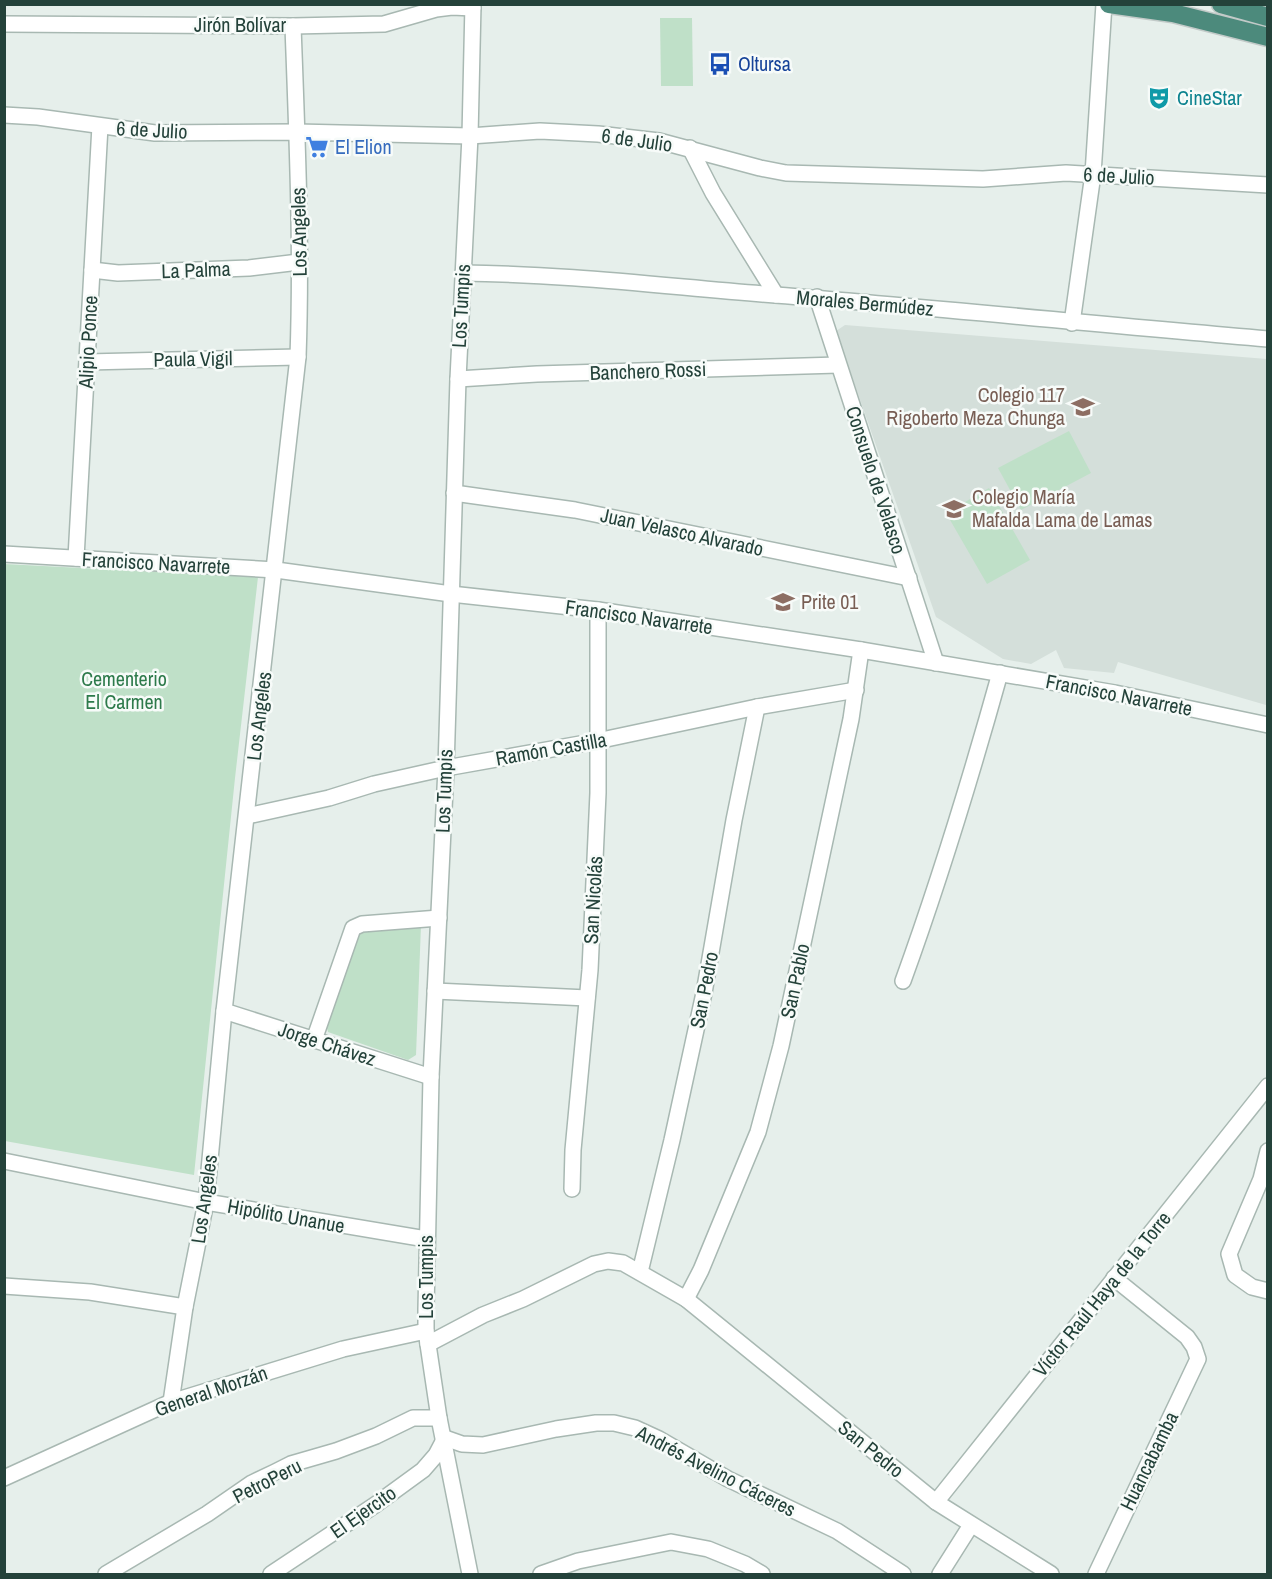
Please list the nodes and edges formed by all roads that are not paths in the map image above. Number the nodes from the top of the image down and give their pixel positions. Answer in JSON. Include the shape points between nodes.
{"nodes":[{"id":1,"x":1104,"y":4,"type":"edge"},
{"id":2,"x":1109,"y":4,"type":"edge"},
{"id":3,"x":1221,"y":4,"type":"edge"},
{"id":4,"x":473,"y":6,"type":"edge"},
{"id":5,"x":1130,"y":6,"type":"edge"},
{"id":6,"x":1268,"y":17,"type":"edge"},
{"id":7,"x":4,"y":24,"type":"edge"},
{"id":8,"x":294,"y":26,"type":"junction"},
{"id":9,"x":1268,"y":37,"type":"edge"},
{"id":10,"x":4,"y":115,"type":"edge"},
{"id":11,"x":100,"y":126,"type":"junction"},
{"id":12,"x":297,"y":132,"type":"junction"},
{"id":13,"x":470,"y":136,"type":"junction"},
{"id":14,"x":690,"y":148,"type":"junction"},
{"id":15,"x":1093,"y":174,"type":"junction"},
{"id":16,"x":1268,"y":185,"type":"edge"},
{"id":17,"x":299,"y":262,"type":"junction"},
{"id":18,"x":92,"y":270,"type":"junction"},
{"id":19,"x":463,"y":273,"type":"junction"},
{"id":20,"x":776,"y":295,"type":"junction"},
{"id":21,"x":817,"y":297,"type":"junction"},
{"id":22,"x":1072,"y":323,"type":"junction"},
{"id":23,"x":1268,"y":339,"type":"edge"},
{"id":24,"x":298,"y":357,"type":"junction"},
{"id":25,"x":87,"y":362,"type":"junction"},
{"id":26,"x":838,"y":365,"type":"junction"},
{"id":27,"x":458,"y":379,"type":"junction"},
{"id":28,"x":454,"y":492,"type":"junction"},
{"id":29,"x":4,"y":554,"type":"edge"},
{"id":30,"x":76,"y":558,"type":"junction"},
{"id":31,"x":276,"y":570,"type":"junction"},
{"id":32,"x":909,"y":578,"type":"junction"},
{"id":33,"x":451,"y":594,"type":"junction"},
{"id":34,"x":597,"y":610,"type":"junction"},
{"id":35,"x":861,"y":650,"type":"junction"},
{"id":36,"x":936,"y":663,"type":"junction"},
{"id":37,"x":1000,"y":673,"type":"junction"},
{"id":38,"x":856,"y":690,"type":"junction"},
{"id":39,"x":758,"y":707,"type":"junction"},
{"id":40,"x":1268,"y":725,"type":"edge"},
{"id":41,"x":597,"y":741,"type":"junction"},
{"id":42,"x":446,"y":768,"type":"junction"},
{"id":43,"x":247,"y":816,"type":"junction"},
{"id":44,"x":439,"y":918,"type":"junction"},
{"id":45,"x":903,"y":981,"type":"dead end"},
{"id":46,"x":435,"y":991,"type":"junction"},
{"id":47,"x":586,"y":998,"type":"junction"},
{"id":48,"x":224,"y":1011,"type":"junction"},
{"id":49,"x":314,"y":1040,"type":"junction"},
{"id":50,"x":430,"y":1077,"type":"junction"},
{"id":51,"x":1268,"y":1086,"type":"edge"},
{"id":52,"x":1268,"y":1151,"type":"edge"},
{"id":53,"x":4,"y":1161,"type":"edge"},
{"id":54,"x":572,"y":1189,"type":"dead end"},
{"id":55,"x":206,"y":1202,"type":"junction"},
{"id":56,"x":426,"y":1239,"type":"junction"},
{"id":57,"x":640,"y":1272,"type":"junction"},
{"id":58,"x":1114,"y":1278,"type":"junction"},
{"id":59,"x":4,"y":1286,"type":"edge"},
{"id":60,"x":1268,"y":1291,"type":"edge"},
{"id":61,"x":686,"y":1299,"type":"junction"},
{"id":62,"x":185,"y":1306,"type":"junction"},
{"id":63,"x":427,"y":1338,"type":"junction"},
{"id":64,"x":171,"y":1402,"type":"junction"},
{"id":65,"x":439,"y":1418,"type":"junction"},
{"id":66,"x":445,"y":1438,"type":"junction"},
{"id":67,"x":4,"y":1478,"type":"edge"},
{"id":68,"x":936,"y":1502,"type":"junction"},
{"id":69,"x":971,"y":1525,"type":"junction"},
{"id":70,"x":106,"y":1575,"type":"edge"},
{"id":71,"x":271,"y":1575,"type":"edge"},
{"id":72,"x":470,"y":1575,"type":"edge"},
{"id":73,"x":541,"y":1575,"type":"edge"},
{"id":74,"x":762,"y":1575,"type":"edge"},
{"id":75,"x":903,"y":1575,"type":"edge"},
{"id":76,"x":940,"y":1575,"type":"edge"},
{"id":77,"x":1051,"y":1575,"type":"edge"},
{"id":78,"x":1096,"y":1575,"type":"edge"}],
"edges":[{"from":1,"to":15,"type":"street"},
{"from":2,"to":5,"type":"highway"},
{"from":3,"to":6,"type":"highway"},
{"from":4,"to":8,"type":"street","name":"Jirón Bolívar","via":[[436,9],[384,24]]},
{"from":4,"to":13,"type":"street","name":"Los Tumpis"},
{"from":5,"to":9,"type":"highway"},
{"from":7,"to":8,"type":"street","name":"Jirón Bolívar"},
{"from":8,"to":12,"type":"street","name":"Los Angeles"},
{"from":10,"to":11,"type":"street","name":"6 de Julio"},
{"from":11,"to":12,"type":"street","name":"6 de Julio","via":[[155,133]]},
{"from":11,"to":18,"type":"street","name":"Alipio Ponce"},
{"from":12,"to":13,"type":"street","name":"6 de Julio"},
{"from":12,"to":17,"type":"street","name":"Los Angeles"},
{"from":13,"to":14,"type":"street","name":"6 de Julio","via":[[552,131],[659,141]]},
{"from":13,"to":19,"type":"street","name":"Los Tumpis"},
{"from":14,"to":15,"type":"street","name":"6 de Julio","via":[[786,173],[983,179]]},
{"from":14,"to":20,"type":"street"},
{"from":15,"to":16,"type":"street","name":"6 de Julio"},
{"from":15,"to":22,"type":"street"},
{"from":17,"to":18,"type":"street","name":"La Palma","via":[[249,268],[118,273]]},
{"from":17,"to":24,"type":"street","name":"Los Angeles"},
{"from":18,"to":25,"type":"street","name":"Alipio Ponce"},
{"from":19,"to":20,"type":"street","name":"Morales Bermúdez","via":[[519,273]]},
{"from":19,"to":27,"type":"street","name":"Los Tumpis"},
{"from":20,"to":21,"type":"street","name":"Morales Bermúdez"},
{"from":21,"to":22,"type":"street","name":"Morales Bermúdez"},
{"from":21,"to":26,"type":"street","name":"Consuelo de Velasco"},
{"from":22,"to":23,"type":"street","name":"Morales Bermúdez"},
{"from":24,"to":25,"type":"street","name":"Paula Vigil"},
{"from":24,"to":31,"type":"street","name":"Los Angeles"},
{"from":25,"to":30,"type":"street","name":"Alipio Ponce"},
{"from":26,"to":27,"type":"street","name":"Banchero Rossi"},
{"from":26,"to":32,"type":"street","name":"Consuelo de Velasco"},
{"from":27,"to":28,"type":"street","name":"Los Tumpis"},
{"from":28,"to":32,"type":"street","name":"Juan Velasco Alvarado","via":[[575,510]]},
{"from":28,"to":33,"type":"street","name":"Los Tumpis"},
{"from":29,"to":30,"type":"street","name":"Francisco Navarrete"},
{"from":30,"to":31,"type":"street","name":"Francisco Navarrete"},
{"from":31,"to":33,"type":"street","name":"Francisco Navarrete"},
{"from":31,"to":43,"type":"street","name":"Los Angeles"},
{"from":32,"to":36,"type":"street","name":"Consuelo de Velasco"},
{"from":33,"to":34,"type":"street","name":"Francisco Navarrete"},
{"from":33,"to":42,"type":"street","name":"Los Tumpis"},
{"from":34,"to":35,"type":"street","name":"Francisco Navarrete"},
{"from":34,"to":41,"type":"street","name":"San Nicolás"},
{"from":35,"to":36,"type":"street","name":"Francisco Navarrete"},
{"from":35,"to":38,"type":"street","name":"San Pablo"},
{"from":36,"to":37,"type":"street","name":"Francisco Navarrete"},
{"from":37,"to":40,"type":"street","name":"Francisco Navarrete"},
{"from":37,"to":45,"type":"street","via":[[960,816]]},
{"from":38,"to":39,"type":"street","name":"Ramón Castilla"},
{"from":38,"to":61,"type":"street","name":"San Pablo","via":[[782,1046],[758,1132]]},
{"from":39,"to":41,"type":"street","name":"Ramón Castilla"},
{"from":39,"to":57,"type":"street","name":"San Pedro","via":[[704,993]]},
{"from":41,"to":42,"type":"street","name":"Ramón Castilla"},
{"from":41,"to":47,"type":"street","name":"San Nicolás","via":[[597,817]]},
{"from":42,"to":43,"type":"street","name":"Ramón Castilla"},
{"from":42,"to":44,"type":"street","name":"Los Tumpis"},
{"from":43,"to":48,"type":"street","name":"Los Angeles"},
{"from":44,"to":46,"type":"street","name":"Los Tumpis"},
{"from":44,"to":49,"type":"street","via":[[353,928]]},
{"from":46,"to":47,"type":"street"},
{"from":46,"to":50,"type":"street","name":"Los Tumpis"},
{"from":47,"to":54,"type":"street","name":"San Nicolás"},
{"from":48,"to":49,"type":"street","name":"Jorge Chávez"},
{"from":48,"to":55,"type":"street","name":"Los Angeles"},
{"from":49,"to":50,"type":"street","name":"Jorge Chávez"},
{"from":50,"to":56,"type":"street","name":"Los Tumpis"},
{"from":51,"to":58,"type":"street","name":"Víctor Raúl Haya de la Torre"},
{"from":52,"to":60,"type":"street","via":[[1262,1179],[1229,1254],[1235,1275],[1252,1287]]},
{"from":53,"to":55,"type":"street","name":"Hipólito Unanue"},
{"from":55,"to":56,"type":"street","name":"Hipólito Unanue"},
{"from":55,"to":62,"type":"street","name":"Los Angeles"},
{"from":56,"to":63,"type":"street","name":"Los Tumpis"},
{"from":57,"to":61,"type":"street","name":"San Pedro"},
{"from":57,"to":63,"type":"street","name":"San Pedro","via":[[623,1263],[594,1264],[516,1303]]},
{"from":58,"to":68,"type":"street","name":"Víctor Raúl Haya de la Torre"},
{"from":58,"to":78,"type":"street","name":"Huancabamba","via":[[1187,1337],[1198,1359]]},
{"from":59,"to":62,"type":"street","via":[[90,1292]]},
{"from":61,"to":68,"type":"street","name":"San Pedro"},
{"from":62,"to":64,"type":"street","name":"Los Angeles"},
{"from":63,"to":64,"type":"street","name":"General Morzán","via":[[343,1349]]},
{"from":63,"to":65,"type":"street","name":"Los Tumpis"},
{"from":64,"to":67,"type":"street","name":"General Morzán"},
{"from":65,"to":66,"type":"street","name":"Los Tumpis"},
{"from":65,"to":70,"type":"street","name":"PetroPeru","via":[[413,1418],[376,1436],[274,1472]]},
{"from":66,"to":71,"type":"street","name":"El Ejercito","via":[[423,1470]]},
{"from":66,"to":72,"type":"street","name":"Los Tumpis"},
{"from":66,"to":75,"type":"street","name":"Andrés Avelino Cáceres","via":[[483,1445],[596,1423],[635,1428],[728,1479],[837,1531]]},
{"from":68,"to":69,"type":"street","name":"San Pedro"},
{"from":69,"to":76,"type":"street"},
{"from":69,"to":77,"type":"street","name":"San Pedro"},
{"from":73,"to":74,"type":"street","via":[[613,1552],[670,1542],[708,1549]]}]}
